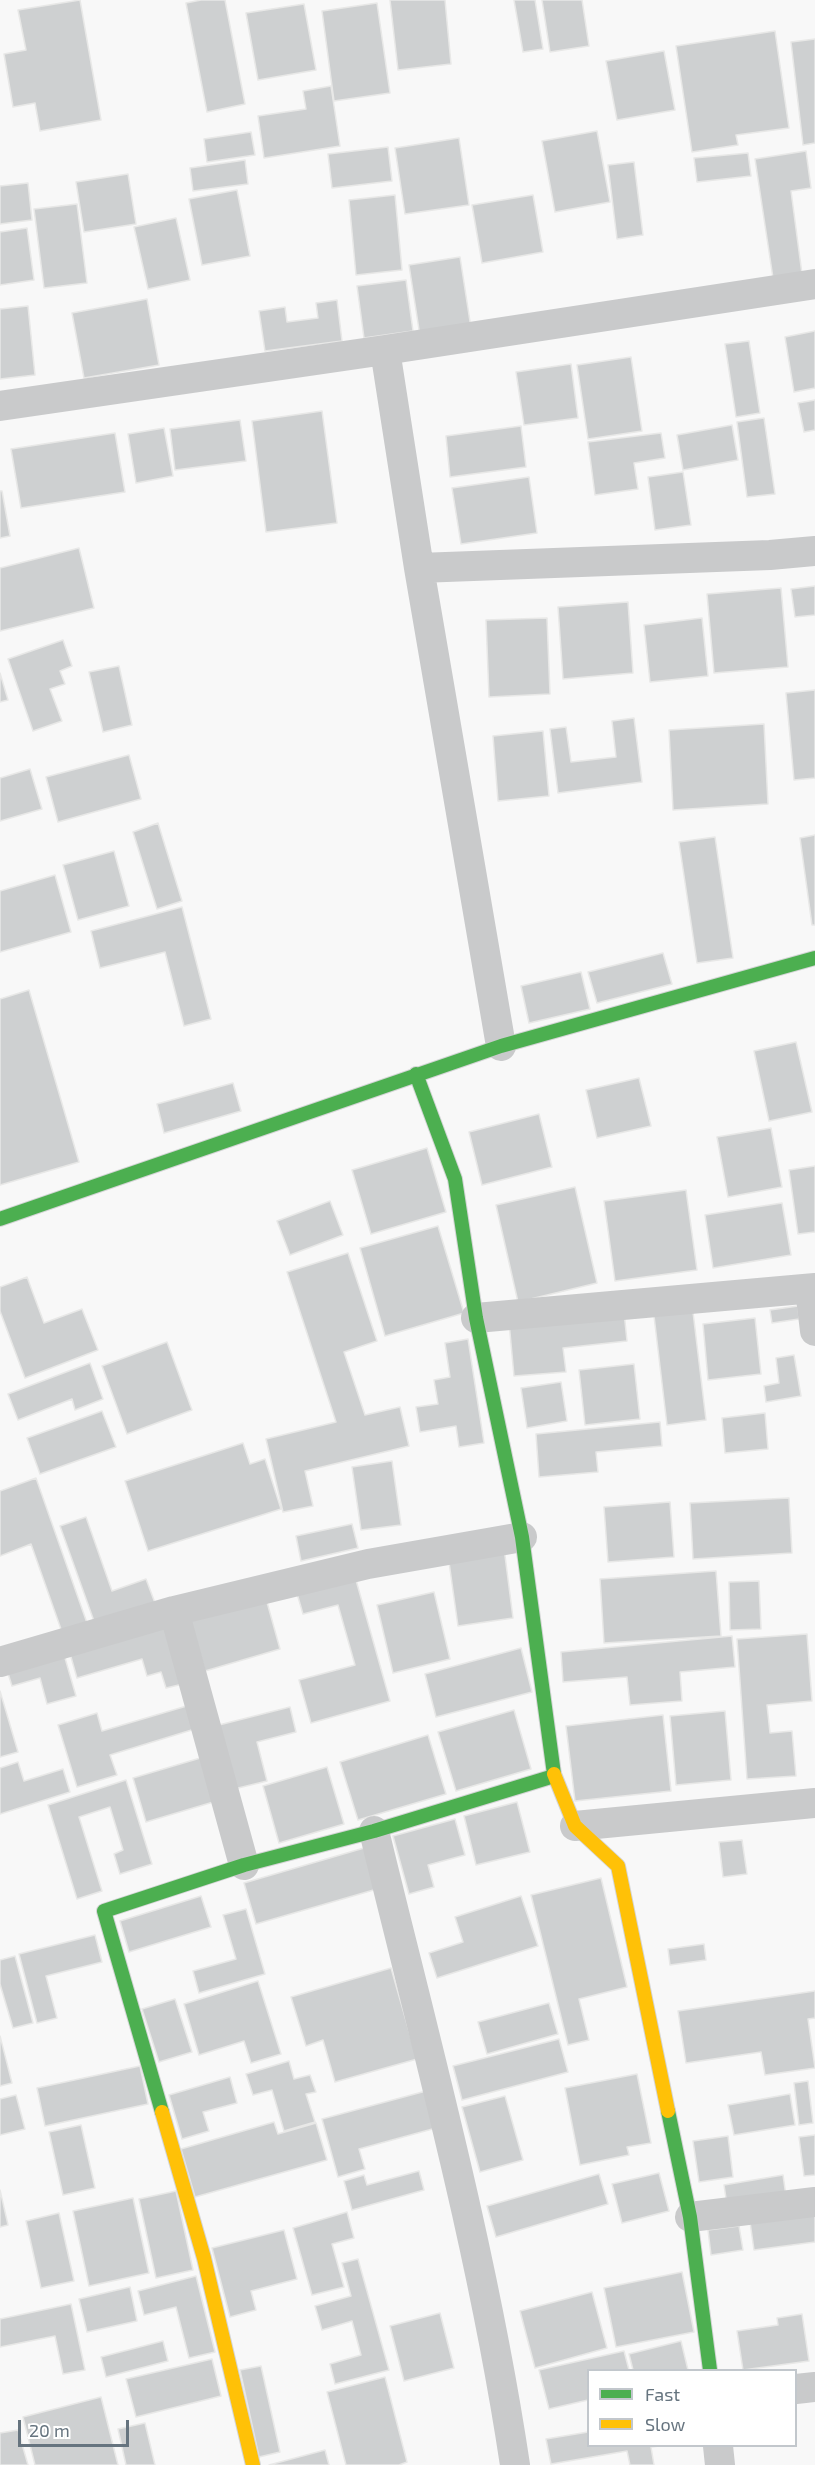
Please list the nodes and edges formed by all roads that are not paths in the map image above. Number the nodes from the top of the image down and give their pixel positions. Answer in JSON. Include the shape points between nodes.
{"nodes":[{"id":1,"x":815,"y":284,"type":"edge"},
{"id":2,"x":385,"y":350,"type":"junction"},
{"id":3,"x":0,"y":406,"type":"edge"},
{"id":4,"x":815,"y":551,"type":"edge"},
{"id":5,"x":419,"y":568,"type":"junction"},
{"id":6,"x":815,"y":958,"type":"edge"},
{"id":7,"x":501,"y":1046,"type":"junction"},
{"id":8,"x":416,"y":1074,"type":"junction"},
{"id":9,"x":0,"y":1219,"type":"edge"},
{"id":10,"x":812,"y":1288,"type":"edge"},
{"id":11,"x":476,"y":1318,"type":"junction"},
{"id":12,"x":815,"y":1331,"type":"edge"},
{"id":13,"x":522,"y":1537,"type":"junction"},
{"id":14,"x":174,"y":1611,"type":"junction"},
{"id":15,"x":0,"y":1662,"type":"edge"},
{"id":16,"x":554,"y":1776,"type":"junction"},
{"id":17,"x":815,"y":1803,"type":"edge"},
{"id":18,"x":575,"y":1826,"type":"junction"},
{"id":19,"x":374,"y":1831,"type":"junction"},
{"id":20,"x":244,"y":1865,"type":"junction"},
{"id":21,"x":815,"y":2202,"type":"edge"},
{"id":22,"x":690,"y":2217,"type":"junction"},
{"id":23,"x":710,"y":2369,"type":"edge"},
{"id":24,"x":815,"y":2387,"type":"edge"},
{"id":25,"x":797,"y":2389,"type":"edge"},
{"id":26,"x":718,"y":2447,"type":"edge"},
{"id":27,"x":253,"y":2465,"type":"edge"},
{"id":28,"x":515,"y":2465,"type":"edge"},
{"id":29,"x":720,"y":2465,"type":"edge"}],
"edges":[{"from":1,"to":2,"type":"street"},
{"from":2,"to":3,"type":"street"},
{"from":2,"to":5,"type":"street"},
{"from":4,"to":5,"type":"street"},
{"from":5,"to":7,"type":"street"},
{"from":6,"to":7,"type":"street"},
{"from":7,"to":8,"type":"street"},
{"from":8,"to":9,"type":"street"},
{"from":8,"to":11,"type":"street","via":[[455,1179]]},
{"from":10,"to":11,"type":"street"},
{"from":10,"to":12,"type":"street"},
{"from":11,"to":13,"type":"street"},
{"from":13,"to":14,"type":"street","via":[[368,1564]]},
{"from":13,"to":16,"type":"street"},
{"from":14,"to":15,"type":"street"},
{"from":14,"to":20,"type":"street"},
{"from":16,"to":18,"type":"street"},
{"from":16,"to":19,"type":"street"},
{"from":17,"to":18,"type":"street"},
{"from":18,"to":22,"type":"street","via":[[618,1866]]},
{"from":19,"to":20,"type":"street"},
{"from":19,"to":28,"type":"street","via":[[475,2250]]},
{"from":20,"to":27,"type":"street","via":[[104,1911],[204,2258]]},
{"from":21,"to":22,"type":"street"},
{"from":22,"to":23,"type":"street"},
{"from":24,"to":25,"type":"street"},
{"from":26,"to":29,"type":"street"}]}
